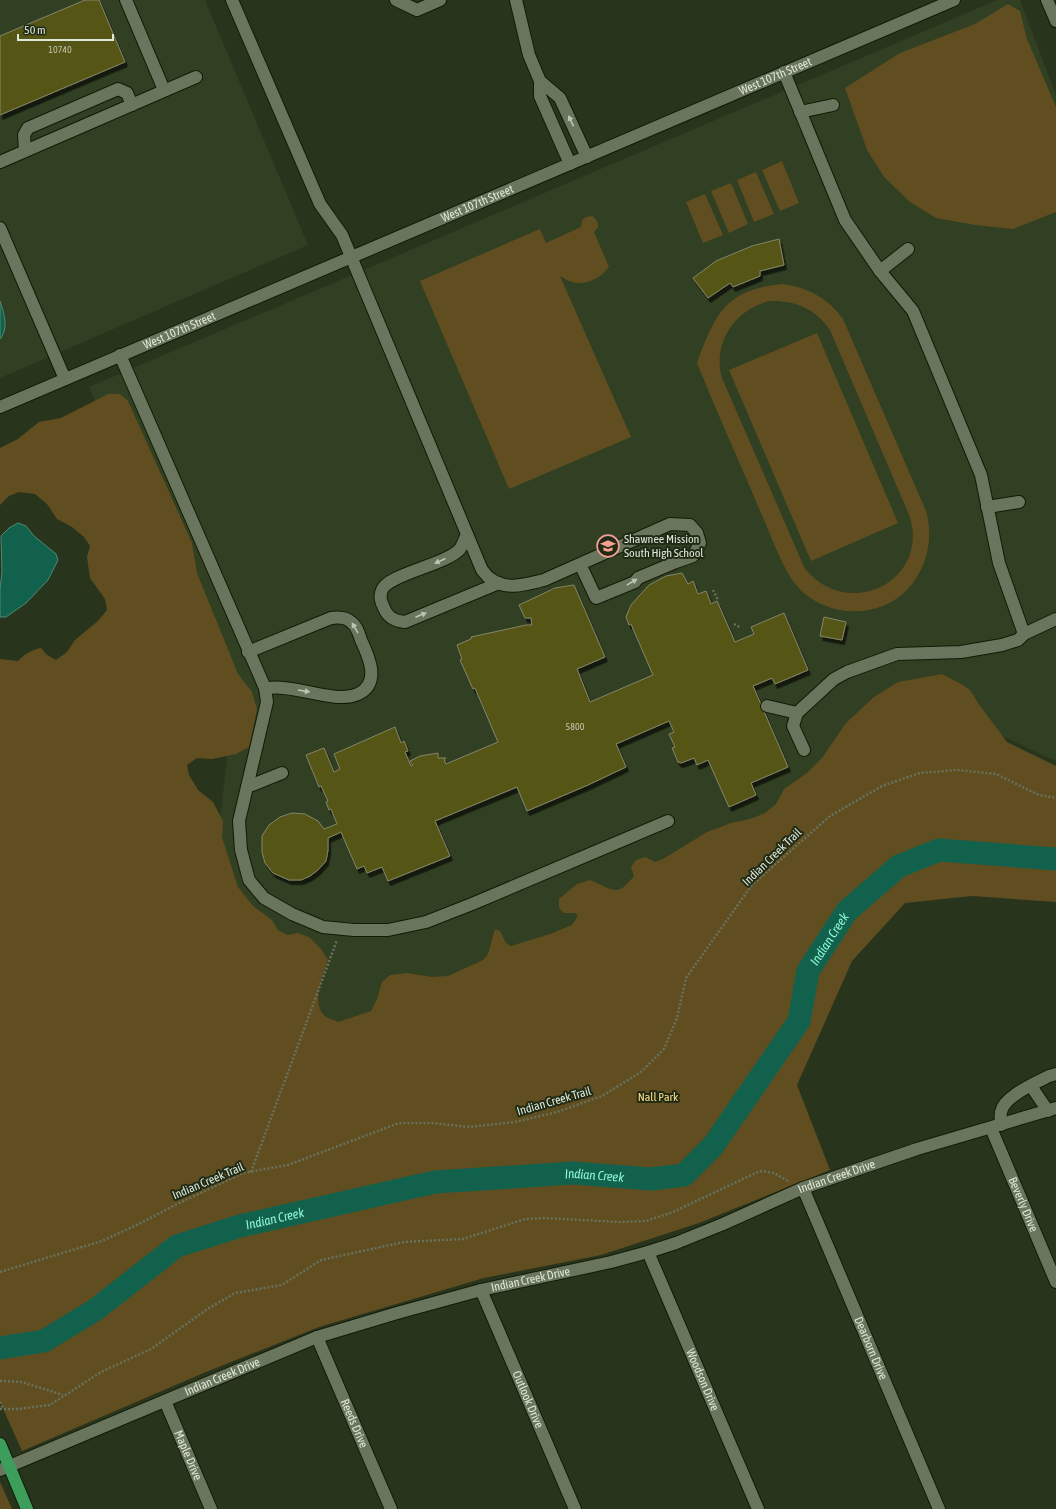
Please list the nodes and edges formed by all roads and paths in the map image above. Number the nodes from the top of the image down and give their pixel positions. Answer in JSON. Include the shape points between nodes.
{"nodes":[{"id":1,"x":126,"y":0,"type":"edge"},
{"id":2,"x":232,"y":0,"type":"edge"},
{"id":3,"x":396,"y":0,"type":"edge"},
{"id":4,"x":440,"y":0,"type":"edge"},
{"id":5,"x":516,"y":0,"type":"edge"},
{"id":6,"x":954,"y":0,"type":"edge"},
{"id":7,"x":1047,"y":0,"type":"edge"},
{"id":8,"x":1056,"y":21,"type":"edge"},
{"id":9,"x":784,"y":72,"type":"junction"},
{"id":10,"x":196,"y":77,"type":"dead end"},
{"id":11,"x":540,"y":81,"type":"junction"},
{"id":12,"x":164,"y":90,"type":"junction"},
{"id":13,"x":132,"y":105,"type":"junction"},
{"id":14,"x":833,"y":105,"type":"dead end"},
{"id":15,"x":800,"y":112,"type":"junction"},
{"id":16,"x":25,"y":150,"type":"junction"},
{"id":17,"x":587,"y":157,"type":"junction"},
{"id":18,"x":0,"y":162,"type":"edge"},
{"id":19,"x":570,"y":164,"type":"junction"},
{"id":20,"x":0,"y":228,"type":"edge"},
{"id":21,"x":908,"y":249,"type":"dead end"},
{"id":22,"x":352,"y":258,"type":"junction"},
{"id":23,"x":880,"y":271,"type":"junction"},
{"id":24,"x":120,"y":355,"type":"junction"},
{"id":25,"x":65,"y":379,"type":"junction"},
{"id":26,"x":0,"y":407,"type":"edge"},
{"id":27,"x":1018,"y":502,"type":"dead end"},
{"id":28,"x":987,"y":507,"type":"junction"},
{"id":29,"x":467,"y":535,"type":"junction"},
{"id":30,"x":580,"y":564,"type":"junction"},
{"id":31,"x":499,"y":583,"type":"junction"},
{"id":32,"x":713,"y":590,"type":"dead end"},
{"id":33,"x":718,"y":600,"type":"dead end"},
{"id":34,"x":1056,"y":620,"type":"edge"},
{"id":35,"x":734,"y":624,"type":"dead end"},
{"id":36,"x":741,"y":628,"type":"dead end"},
{"id":37,"x":1024,"y":634,"type":"junction"},
{"id":38,"x":248,"y":652,"type":"junction"},
{"id":39,"x":265,"y":688,"type":"junction"},
{"id":40,"x":767,"y":706,"type":"dead end"},
{"id":41,"x":797,"y":713,"type":"junction"},
{"id":42,"x":804,"y":750,"type":"dead end"},
{"id":43,"x":282,"y":773,"type":"dead end"},
{"id":44,"x":247,"y":787,"type":"junction"},
{"id":45,"x":1056,"y":798,"type":"edge"},
{"id":46,"x":668,"y":821,"type":"dead end"},
{"id":47,"x":341,"y":929,"type":"junction"},
{"id":48,"x":1056,"y":1074,"type":"edge"},
{"id":49,"x":1031,"y":1086,"type":"junction"},
{"id":50,"x":1052,"y":1109,"type":"edge"},
{"id":51,"x":996,"y":1126,"type":"junction"},
{"id":52,"x":251,"y":1172,"type":"junction"},
{"id":53,"x":803,"y":1188,"type":"junction"},
{"id":54,"x":648,"y":1252,"type":"junction"},
{"id":55,"x":0,"y":1272,"type":"edge"},
{"id":56,"x":1056,"y":1282,"type":"edge"},
{"id":57,"x":481,"y":1290,"type":"junction"},
{"id":58,"x":317,"y":1337,"type":"junction"},
{"id":59,"x":0,"y":1380,"type":"edge"},
{"id":60,"x":64,"y":1395,"type":"junction"},
{"id":61,"x":165,"y":1401,"type":"junction"},
{"id":62,"x":0,"y":1402,"type":"edge"},
{"id":63,"x":2,"y":1409,"type":"edge"},
{"id":64,"x":0,"y":1444,"type":"edge"},
{"id":65,"x":5,"y":1468,"type":"edge"},
{"id":66,"x":27,"y":1509,"type":"edge"},
{"id":67,"x":211,"y":1509,"type":"edge"},
{"id":68,"x":391,"y":1509,"type":"edge"},
{"id":69,"x":575,"y":1509,"type":"edge"},
{"id":70,"x":758,"y":1509,"type":"edge"},
{"id":71,"x":939,"y":1509,"type":"edge"}],
"edges":[{"from":1,"to":12,"type":"street"},
{"from":2,"to":22,"type":"street","via":[[320,204],[342,235]]},
{"from":3,"to":4,"type":"street","via":[[417,10]]},
{"from":5,"to":11,"type":"street","via":[[529,54]]},
{"from":6,"to":9,"type":"street","name":"West 107th Street"},
{"from":7,"to":8,"type":"street"},
{"from":9,"to":15,"type":"street"},
{"from":9,"to":17,"type":"street","name":"West 107th Street"},
{"from":10,"to":12,"type":"street"},
{"from":17,"to":11,"type":"street","one_way":true,"via":[[560,98]]},
{"from":11,"to":19,"type":"street","via":[[540,96]]},
{"from":12,"to":13,"type":"street"},
{"from":13,"to":16,"type":"street"},
{"from":13,"to":16,"type":"street","via":[[127,94],[118,89],[28,128],[24,135]]},
{"from":14,"to":15,"type":"street"},
{"from":15,"to":23,"type":"street","via":[[846,220]]},
{"from":16,"to":18,"type":"street"},
{"from":17,"to":19,"type":"street","name":"West 107th Street"},
{"from":19,"to":22,"type":"street","name":"West 107th Street"},
{"from":20,"to":25,"type":"street"},
{"from":21,"to":23,"type":"street"},
{"from":22,"to":24,"type":"street","name":"West 107th Street"},
{"from":22,"to":29,"type":"street"},
{"from":23,"to":28,"type":"street","via":[[913,311],[981,475]]},
{"from":24,"to":25,"type":"street","name":"West 107th Street"},
{"from":24,"to":38,"type":"street"},
{"from":25,"to":26,"type":"street","name":"West 107th Street"},
{"from":27,"to":28,"type":"street"},
{"from":28,"to":37,"type":"street","via":[[999,563]]},
{"from":29,"to":31,"type":"street","via":[[482,570]]},
{"from":29,"to":31,"type":"street","one_way":true,"via":[[459,549],[445,559],[391,581],[382,589],[380,599],[385,612],[395,621],[405,622]]},
{"from":30,"to":30,"type":"street","one_way":true,"via":[[596,598],[692,556],[700,543],[697,533],[690,525],[670,524]]},
{"from":30,"to":31,"type":"street","via":[[544,580],[522,585]]},
{"from":32,"to":33,"type":"path"},
{"from":34,"to":37,"type":"street"},
{"from":35,"to":36,"type":"path"},
{"from":37,"to":41,"type":"street","via":[[1018,640],[1002,646],[961,652],[897,654],[846,672],[834,679]]},
{"from":38,"to":39,"type":"street"},
{"from":39,"to":38,"type":"street","one_way":true,"via":[[284,688],[346,697],[358,694],[366,688],[372,677],[372,667],[355,625],[338,617]]},
{"from":39,"to":44,"type":"street","via":[[267,702]]},
{"from":40,"to":41,"type":"street"},
{"from":41,"to":42,"type":"street","via":[[793,726]]},
{"from":43,"to":44,"type":"street"},
{"from":44,"to":47,"type":"street","via":[[239,821],[241,850],[249,880],[264,898],[292,914],[323,927]]},
{"from":45,"to":52,"type":"path","name":"Indian Creek Trail","via":[[1039,795],[996,774],[957,770],[920,773],[882,786],[830,816],[752,885],[686,978],[677,1018],[664,1049],[635,1076],[602,1096],[557,1112],[514,1122],[468,1127],[399,1123],[288,1165]]},
{"from":46,"to":47,"type":"street","via":[[426,922],[388,930]]},
{"from":47,"to":52,"type":"path"},
{"from":48,"to":49,"type":"street"},
{"from":49,"to":50,"type":"street"},
{"from":49,"to":51,"type":"street","via":[[1004,1104]]},
{"from":50,"to":51,"type":"street","name":"Indian Creek Drive"},
{"from":51,"to":53,"type":"street","name":"Indian Creek Drive","via":[[917,1149]]},
{"from":51,"to":56,"type":"street","name":"Beverly Drive"},
{"from":52,"to":55,"type":"path","name":"Indian Creek Trail","via":[[244,1173],[102,1241]]},
{"from":53,"to":54,"type":"street","name":"Indian Creek Drive","via":[[723,1224]]},
{"from":53,"to":60,"type":"path","via":[[774,1173],[760,1172],[673,1212],[646,1221],[525,1219],[464,1239],[404,1242],[321,1260],[282,1285],[235,1293],[151,1349],[100,1372]]},
{"from":53,"to":71,"type":"street","name":"Dearborn Drive"},
{"from":54,"to":57,"type":"street","name":"Indian Creek Drive"},
{"from":54,"to":70,"type":"street","name":"Woodson Drive"},
{"from":57,"to":58,"type":"street","name":"Indian Creek Drive"},
{"from":57,"to":69,"type":"street","name":"Outlook Drive"},
{"from":58,"to":61,"type":"street","name":"Indian Creek Drive"},
{"from":58,"to":68,"type":"street","name":"Reeds Drive"},
{"from":59,"to":60,"type":"path","via":[[22,1382]]},
{"from":60,"to":63,"type":"path","via":[[50,1405]]},
{"from":61,"to":65,"type":"street","name":"Indian Creek Drive"},
{"from":61,"to":67,"type":"street","name":"Maple Drive"},
{"from":62,"to":63,"type":"path"},
{"from":64,"to":65,"type":"main road"},
{"from":65,"to":66,"type":"main road"}]}
